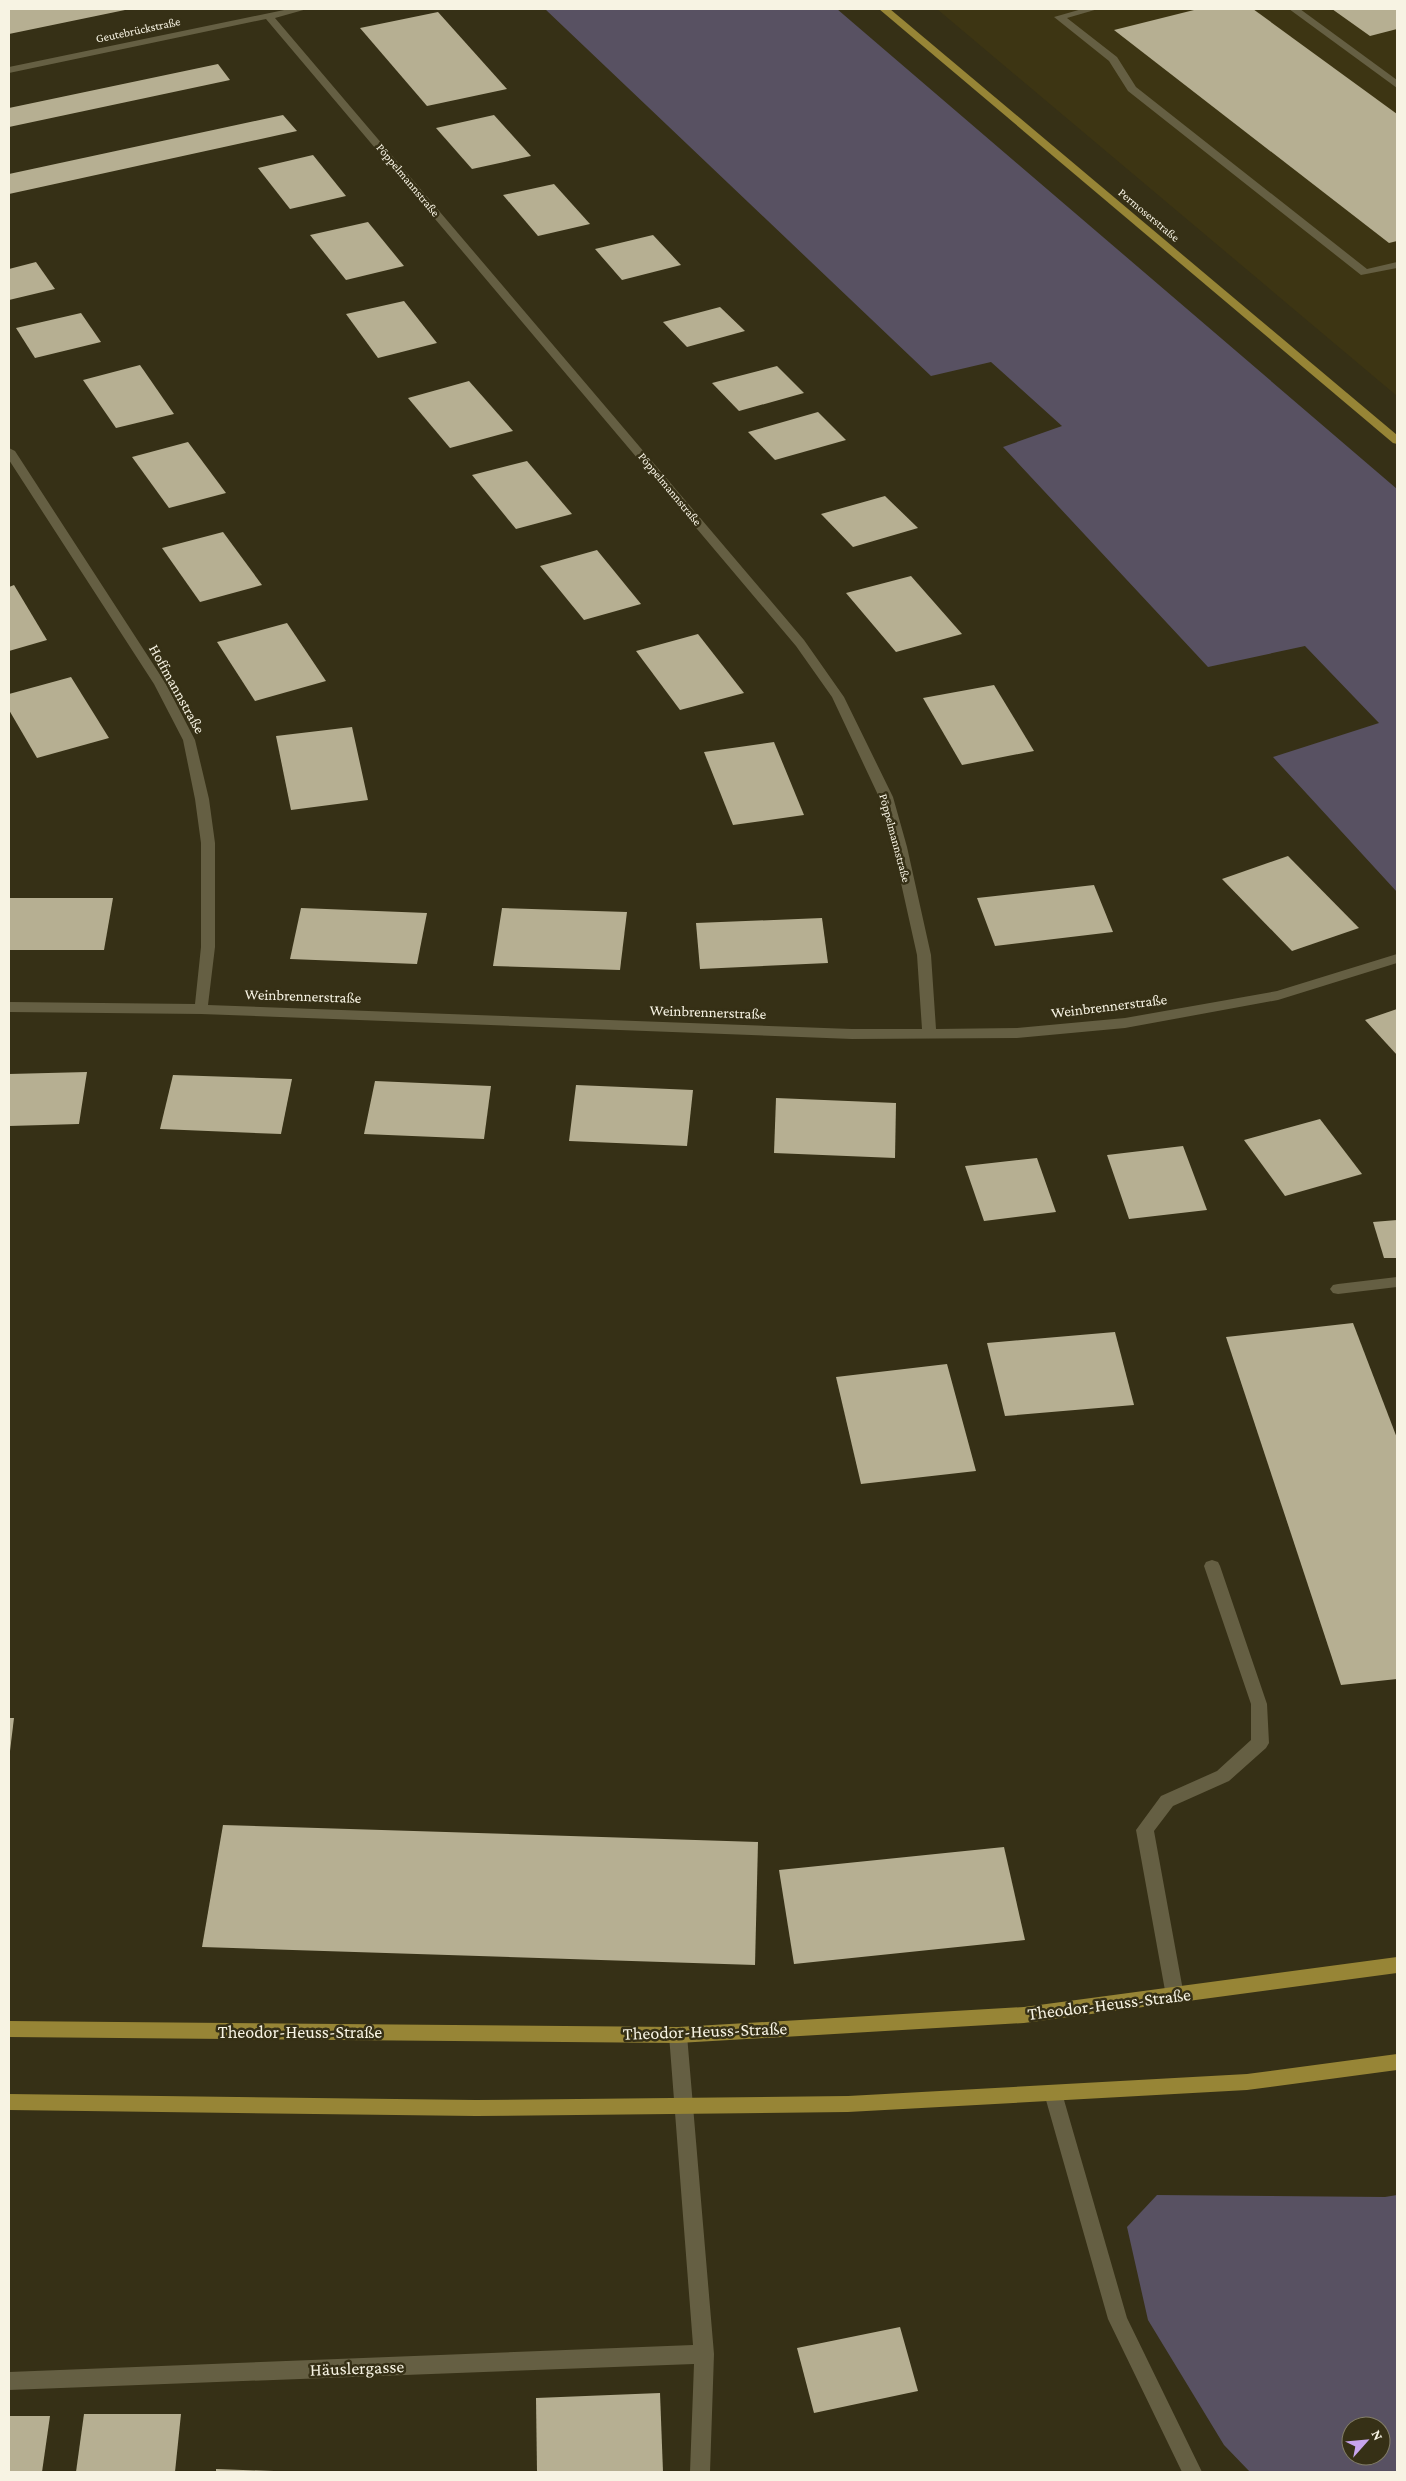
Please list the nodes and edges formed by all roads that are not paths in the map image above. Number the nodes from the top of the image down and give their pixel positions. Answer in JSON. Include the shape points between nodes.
{"nodes":[{"id":1,"x":302,"y":9,"type":"edge"},
{"id":2,"x":884,"y":9,"type":"edge"},
{"id":3,"x":1093,"y":9,"type":"edge"},
{"id":4,"x":1294,"y":9,"type":"edge"},
{"id":5,"x":268,"y":16,"type":"junction"},
{"id":6,"x":9,"y":70,"type":"edge"},
{"id":7,"x":1397,"y":85,"type":"edge"},
{"id":8,"x":1397,"y":264,"type":"edge"},
{"id":9,"x":1397,"y":441,"type":"edge"},
{"id":10,"x":9,"y":451,"type":"edge"},
{"id":11,"x":1397,"y":958,"type":"edge"},
{"id":12,"x":9,"y":1007,"type":"edge"},
{"id":13,"x":201,"y":1009,"type":"junction"},
{"id":14,"x":929,"y":1035,"type":"junction"},
{"id":15,"x":1397,"y":1282,"type":"edge"},
{"id":16,"x":1338,"y":1289,"type":"dead end"},
{"id":17,"x":1212,"y":1566,"type":"dead end"},
{"id":18,"x":1397,"y":1965,"type":"edge"},
{"id":19,"x":1175,"y":1996,"type":"junction"},
{"id":20,"x":9,"y":2029,"type":"edge"},
{"id":21,"x":678,"y":2035,"type":"junction"},
{"id":22,"x":1397,"y":2062,"type":"edge"},
{"id":23,"x":1053,"y":2093,"type":"junction"},
{"id":24,"x":9,"y":2102,"type":"edge"},
{"id":25,"x":683,"y":2104,"type":"junction"},
{"id":26,"x":704,"y":2354,"type":"junction"},
{"id":27,"x":9,"y":2381,"type":"edge"},
{"id":28,"x":700,"y":2472,"type":"edge"},
{"id":29,"x":1192,"y":2472,"type":"edge"}],
"edges":[{"from":1,"to":5,"type":"street","name":"Geutebrückstraße"},
{"from":2,"to":9,"type":"main road","name":"Permoserstraße"},
{"from":3,"to":8,"type":"street","via":[[1059,17],[1113,59],[1132,89],[1365,273]]},
{"from":4,"to":7,"type":"street"},
{"from":5,"to":6,"type":"street","name":"Geutebrückstraße"},
{"from":5,"to":14,"type":"street","name":"Pöppelmannstraße","via":[[800,643],[838,697],[886,797],[900,847],[924,955]]},
{"from":10,"to":13,"type":"street","name":"Hoffmannstraße","via":[[160,684],[189,740],[208,843],[208,947]]},
{"from":11,"to":14,"type":"street","name":"Weinbrennerstraße","via":[[1278,994],[1125,1023],[1017,1033]]},
{"from":12,"to":13,"type":"street","name":"Weinbrennerstraße"},
{"from":13,"to":14,"type":"street","name":"Weinbrennerstraße"},
{"from":15,"to":16,"type":"street"},
{"from":17,"to":19,"type":"street","via":[[1259,1704],[1260,1743],[1222,1776],[1167,1801],[1145,1830]]},
{"from":18,"to":19,"type":"main road","name":"Theodor-Heuss-Straße"},
{"from":19,"to":21,"type":"main road","name":"Theodor-Heuss-Straße","via":[[1024,2015]]},
{"from":20,"to":21,"type":"main road","name":"Theodor-Heuss-Straße"},
{"from":21,"to":25,"type":"street"},
{"from":22,"to":23,"type":"main road","via":[[1247,2082]]},
{"from":23,"to":25,"type":"main road","via":[[848,2104]]},
{"from":23,"to":29,"type":"street","via":[[1118,2319]]},
{"from":24,"to":25,"type":"main road","via":[[476,2108]]},
{"from":25,"to":26,"type":"street"},
{"from":26,"to":27,"type":"street","name":"Häuslergasse"},
{"from":26,"to":28,"type":"street"}]}
